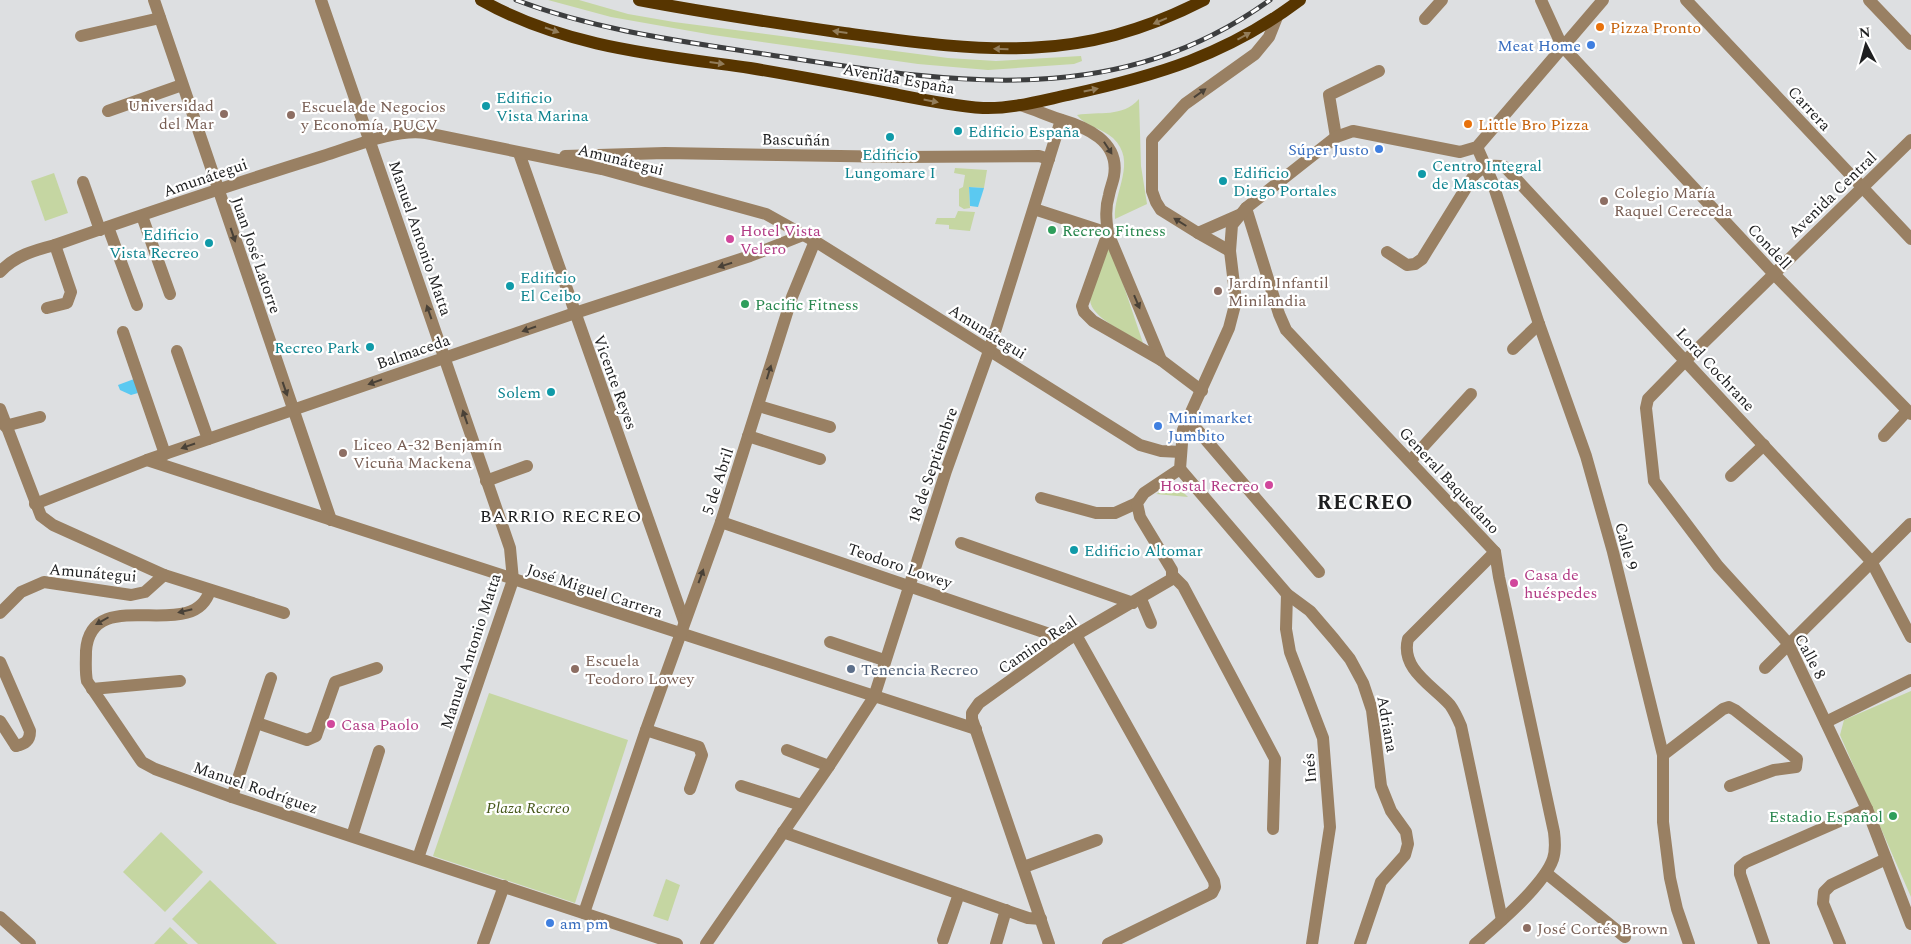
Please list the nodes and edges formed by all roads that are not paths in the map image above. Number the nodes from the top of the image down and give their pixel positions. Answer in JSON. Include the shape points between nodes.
{"nodes":[{"id":1,"x":154,"y":0,"type":"edge"},
{"id":2,"x":320,"y":0,"type":"edge"},
{"id":3,"x":481,"y":0,"type":"edge"},
{"id":4,"x":639,"y":0,"type":"edge"},
{"id":5,"x":1204,"y":0,"type":"edge"},
{"id":6,"x":1300,"y":0,"type":"edge"},
{"id":7,"x":1442,"y":0,"type":"edge"},
{"id":8,"x":1541,"y":0,"type":"edge"},
{"id":9,"x":1603,"y":0,"type":"edge"},
{"id":10,"x":1686,"y":0,"type":"edge"},
{"id":11,"x":1869,"y":0,"type":"edge"},
{"id":12,"x":1277,"y":17,"type":"junction"},
{"id":13,"x":160,"y":18,"type":"junction"},
{"id":14,"x":1425,"y":19,"type":"dead end"},
{"id":15,"x":81,"y":36,"type":"dead end"},
{"id":16,"x":1911,"y":44,"type":"edge"},
{"id":17,"x":1562,"y":46,"type":"junction"},
{"id":18,"x":1379,"y":71,"type":"dead end"},
{"id":19,"x":182,"y":85,"type":"junction"},
{"id":20,"x":1020,"y":106,"type":"junction"},
{"id":21,"x":108,"y":111,"type":"dead end"},
{"id":22,"x":1061,"y":120,"type":"junction"},
{"id":23,"x":1336,"y":137,"type":"junction"},
{"id":24,"x":1911,"y":140,"type":"edge"},
{"id":25,"x":370,"y":142,"type":"junction"},
{"id":26,"x":1477,"y":147,"type":"junction"},
{"id":27,"x":519,"y":153,"type":"junction"},
{"id":28,"x":542,"y":157,"type":"junction"},
{"id":29,"x":1049,"y":159,"type":"junction"},
{"id":30,"x":1487,"y":166,"type":"junction"},
{"id":31,"x":83,"y":182,"type":"dead end"},
{"id":32,"x":1863,"y":187,"type":"junction"},
{"id":33,"x":218,"y":189,"type":"junction"},
{"id":34,"x":1034,"y":209,"type":"junction"},
{"id":35,"x":1243,"y":211,"type":"junction"},
{"id":36,"x":142,"y":216,"type":"junction"},
{"id":37,"x":104,"y":228,"type":"junction"},
{"id":38,"x":1108,"y":233,"type":"junction"},
{"id":39,"x":1198,"y":233,"type":"junction"},
{"id":40,"x":809,"y":238,"type":"junction"},
{"id":41,"x":1911,"y":239,"type":"edge"},
{"id":42,"x":55,"y":245,"type":"junction"},
{"id":43,"x":1230,"y":251,"type":"junction"},
{"id":44,"x":1387,"y":252,"type":"dead end"},
{"id":45,"x":2,"y":265,"type":"edge"},
{"id":46,"x":1774,"y":274,"type":"junction"},
{"id":47,"x":170,"y":294,"type":"dead end"},
{"id":48,"x":137,"y":305,"type":"dead end"},
{"id":49,"x":47,"y":308,"type":"dead end"},
{"id":50,"x":575,"y":313,"type":"junction"},
{"id":51,"x":1539,"y":324,"type":"junction"},
{"id":52,"x":123,"y":332,"type":"dead end"},
{"id":53,"x":1513,"y":349,"type":"dead end"},
{"id":54,"x":177,"y":351,"type":"dead end"},
{"id":55,"x":989,"y":351,"type":"junction"},
{"id":56,"x":445,"y":358,"type":"junction"},
{"id":57,"x":1161,"y":360,"type":"junction"},
{"id":58,"x":1686,"y":360,"type":"junction"},
{"id":59,"x":1202,"y":391,"type":"junction"},
{"id":60,"x":1471,"y":394,"type":"dead end"},
{"id":61,"x":1648,"y":399,"type":"joint"},
{"id":62,"x":759,"y":406,"type":"junction"},
{"id":63,"x":0,"y":409,"type":"edge"},
{"id":64,"x":292,"y":410,"type":"junction"},
{"id":65,"x":1909,"y":413,"type":"edge"},
{"id":66,"x":40,"y":417,"type":"dead end"},
{"id":67,"x":1188,"y":419,"type":"junction"},
{"id":68,"x":5,"y":426,"type":"junction"},
{"id":69,"x":830,"y":426,"type":"dead end"},
{"id":70,"x":748,"y":436,"type":"junction"},
{"id":71,"x":1884,"y":436,"type":"dead end"},
{"id":72,"x":208,"y":439,"type":"junction"},
{"id":73,"x":1764,"y":445,"type":"junction"},
{"id":74,"x":1181,"y":452,"type":"junction"},
{"id":75,"x":165,"y":454,"type":"junction"},
{"id":76,"x":820,"y":459,"type":"dead end"},
{"id":77,"x":147,"y":460,"type":"junction"},
{"id":78,"x":1411,"y":460,"type":"junction"},
{"id":79,"x":527,"y":466,"type":"dead end"},
{"id":80,"x":1180,"y":469,"type":"junction"},
{"id":81,"x":1731,"y":476,"type":"dead end"},
{"id":82,"x":486,"y":480,"type":"junction"},
{"id":83,"x":1041,"y":498,"type":"dead end"},
{"id":84,"x":1137,"y":503,"type":"junction"},
{"id":85,"x":35,"y":504,"type":"junction"},
{"id":86,"x":331,"y":520,"type":"junction"},
{"id":87,"x":721,"y":522,"type":"junction"},
{"id":88,"x":1910,"y":524,"type":"edge"},
{"id":89,"x":961,"y":543,"type":"dead end"},
{"id":90,"x":1495,"y":552,"type":"junction"},
{"id":91,"x":1871,"y":561,"type":"junction"},
{"id":92,"x":1318,"y":572,"type":"dead end"},
{"id":93,"x":164,"y":575,"type":"junction"},
{"id":94,"x":1173,"y":576,"type":"junction"},
{"id":95,"x":513,"y":580,"type":"junction"},
{"id":96,"x":909,"y":585,"type":"junction"},
{"id":97,"x":210,"y":590,"type":"junction"},
{"id":98,"x":1287,"y":594,"type":"junction"},
{"id":99,"x":1137,"y":601,"type":"junction"},
{"id":100,"x":0,"y":613,"type":"edge"},
{"id":101,"x":284,"y":613,"type":"dead end"},
{"id":102,"x":684,"y":621,"type":"junction"},
{"id":103,"x":1151,"y":624,"type":"dead end"},
{"id":104,"x":680,"y":635,"type":"junction"},
{"id":105,"x":1071,"y":638,"type":"junction"},
{"id":106,"x":1911,"y":638,"type":"edge"},
{"id":107,"x":830,"y":642,"type":"dead end"},
{"id":108,"x":1788,"y":643,"type":"junction"},
{"id":109,"x":884,"y":660,"type":"junction"},
{"id":110,"x":0,"y":662,"type":"edge"},
{"id":111,"x":377,"y":668,"type":"dead end"},
{"id":112,"x":1765,"y":668,"type":"dead end"},
{"id":113,"x":270,"y":678,"type":"dead end"},
{"id":114,"x":1911,"y":680,"type":"edge"},
{"id":115,"x":180,"y":681,"type":"dead end"},
{"id":116,"x":92,"y":689,"type":"junction"},
{"id":117,"x":874,"y":696,"type":"junction"},
{"id":118,"x":0,"y":721,"type":"edge"},
{"id":119,"x":1826,"y":722,"type":"junction"},
{"id":120,"x":257,"y":724,"type":"junction"},
{"id":121,"x":976,"y":729,"type":"junction"},
{"id":122,"x":646,"y":730,"type":"junction"},
{"id":123,"x":0,"y":740,"type":"edge"},
{"id":124,"x":16,"y":746,"type":"junction"},
{"id":125,"x":788,"y":750,"type":"dead end"},
{"id":126,"x":379,"y":752,"type":"dead end"},
{"id":127,"x":1663,"y":756,"type":"junction"},
{"id":128,"x":829,"y":766,"type":"junction"},
{"id":129,"x":741,"y":786,"type":"dead end"},
{"id":130,"x":1730,"y":786,"type":"dead end"},
{"id":131,"x":690,"y":789,"type":"dead end"},
{"id":132,"x":232,"y":796,"type":"junction"},
{"id":133,"x":801,"y":805,"type":"junction"},
{"id":134,"x":1867,"y":809,"type":"junction"},
{"id":135,"x":1272,"y":829,"type":"dead end"},
{"id":136,"x":783,"y":832,"type":"junction"},
{"id":137,"x":352,"y":836,"type":"junction"},
{"id":138,"x":1097,"y":840,"type":"dead end"},
{"id":139,"x":418,"y":858,"type":"junction"},
{"id":140,"x":1886,"y":859,"type":"junction"},
{"id":141,"x":1024,"y":867,"type":"junction"},
{"id":142,"x":1546,"y":873,"type":"junction"},
{"id":143,"x":504,"y":886,"type":"junction"},
{"id":144,"x":959,"y":894,"type":"junction"},
{"id":145,"x":1006,"y":910,"type":"junction"},
{"id":146,"x":584,"y":913,"type":"junction"},
{"id":147,"x":0,"y":917,"type":"edge"},
{"id":148,"x":1041,"y":920,"type":"junction"},
{"id":149,"x":1502,"y":920,"type":"junction"},
{"id":150,"x":1911,"y":924,"type":"edge"},
{"id":151,"x":1625,"y":937,"type":"dead end"},
{"id":152,"x":943,"y":940,"type":"dead end"},
{"id":153,"x":30,"y":944,"type":"edge"},
{"id":154,"x":483,"y":944,"type":"edge"},
{"id":155,"x":677,"y":944,"type":"edge"},
{"id":156,"x":706,"y":944,"type":"edge"},
{"id":157,"x":996,"y":944,"type":"edge"},
{"id":158,"x":1049,"y":944,"type":"edge"},
{"id":159,"x":1108,"y":944,"type":"edge"},
{"id":160,"x":1312,"y":944,"type":"edge"},
{"id":161,"x":1360,"y":944,"type":"edge"},
{"id":162,"x":1475,"y":944,"type":"edge"},
{"id":163,"x":1689,"y":944,"type":"edge"},
{"id":164,"x":1764,"y":944,"type":"edge"},
{"id":165,"x":1840,"y":944,"type":"edge"}],
"edges":[{"from":1,"to":13,"type":"street","name":"Juan José Latorre"},
{"from":2,"to":25,"type":"street","name":"Manuel Antonio Matta"},
{"from":3,"to":20,"type":"main road","name":"Avenida España","one_way":true,"via":[[532,24],[580,40],[648,54],[802,76],[950,105]]},
{"from":5,"to":4,"type":"main road","one_way":true,"via":[[1124,34],[1031,50],[942,46],[716,15]]},
{"from":6,"to":12,"type":"main road","name":"Avenida España"},
{"from":7,"to":14,"type":"street"},
{"from":8,"to":17,"type":"street","name":"Condell"},
{"from":9,"to":17,"type":"street"},
{"from":10,"to":32,"type":"street","name":"Carrera"},
{"from":11,"to":16,"type":"street"},
{"from":20,"to":12,"type":"main road","name":"Avenida España","one_way":true,"via":[[1135,81],[1181,66],[1216,52]]},
{"from":39,"to":12,"type":"street","one_way":true,"via":[[1161,210],[1156,202],[1152,191],[1152,140],[1185,104],[1255,54],[1270,37]]},
{"from":13,"to":15,"type":"street"},
{"from":13,"to":19,"type":"street","name":"Juan José Latorre"},
{"from":17,"to":26,"type":"street"},
{"from":17,"to":46,"type":"street","name":"Condell"},
{"from":18,"to":23,"type":"street","via":[[1329,95]]},
{"from":19,"to":21,"type":"street"},
{"from":19,"to":33,"type":"street","name":"Juan José Latorre"},
{"from":20,"to":22,"type":"street"},
{"from":22,"to":29,"type":"street","name":"18 de Septiembre"},
{"from":22,"to":38,"type":"street","one_way":true,"via":[[1075,122],[1098,136],[1111,153],[1115,163],[1105,212]]},
{"from":23,"to":26,"type":"street","via":[[1353,131],[1460,152]]},
{"from":23,"to":35,"type":"street"},
{"from":24,"to":32,"type":"street","name":"Avenida Central"},
{"from":25,"to":27,"type":"street","name":"Amunátegui","via":[[415,131]]},
{"from":25,"to":33,"type":"street","name":"Amunátegui"},
{"from":56,"to":25,"type":"street","name":"Manuel Antonio Matta","one_way":true},
{"from":26,"to":30,"type":"street"},
{"from":27,"to":28,"type":"street","name":"Amunátegui"},
{"from":27,"to":50,"type":"street","name":"Vicente Reyes"},
{"from":28,"to":29,"type":"street","name":"Bascuñán","via":[[665,153],[1039,156]]},
{"from":28,"to":40,"type":"street","name":"Amunátegui","via":[[602,168],[766,214]]},
{"from":29,"to":34,"type":"street","name":"18 de Septiembre"},
{"from":30,"to":44,"type":"street","via":[[1474,175],[1422,258],[1407,265]]},
{"from":30,"to":51,"type":"street","name":"Calle 9"},
{"from":30,"to":58,"type":"street","name":"Lord Cochrane","via":[[1504,167]]},
{"from":31,"to":37,"type":"street"},
{"from":32,"to":41,"type":"street","name":"Carrera"},
{"from":32,"to":46,"type":"street","name":"Avenida Central"},
{"from":33,"to":36,"type":"street","name":"Amunátegui"},
{"from":33,"to":64,"type":"street","name":"Juan José Latorre","one_way":true},
{"from":34,"to":38,"type":"street"},
{"from":34,"to":55,"type":"street","name":"18 de Septiembre"},
{"from":35,"to":39,"type":"street"},
{"from":35,"to":43,"type":"street","via":[[1232,225]]},
{"from":35,"to":78,"type":"street","name":"General Baquedano","via":[[1286,330]]},
{"from":36,"to":37,"type":"street","name":"Amunátegui"},
{"from":36,"to":47,"type":"street"},
{"from":37,"to":42,"type":"street","name":"Amunátegui"},
{"from":37,"to":48,"type":"street"},
{"from":38,"to":57,"type":"street","one_way":true},
{"from":38,"to":57,"type":"street","via":[[1082,306],[1084,312],[1093,321]]},
{"from":39,"to":43,"type":"street"},
{"from":40,"to":50,"type":"street","name":"Balmaceda","one_way":true},
{"from":40,"to":55,"type":"street","name":"Amunátegui"},
{"from":62,"to":40,"type":"street","name":"5 de Abril","one_way":true},
{"from":42,"to":45,"type":"street","name":"Amunátegui","via":[[33,250]]},
{"from":42,"to":49,"type":"street","via":[[71,292],[67,302]]},
{"from":43,"to":59,"type":"street","via":[[1236,301],[1229,328]]},
{"from":46,"to":58,"type":"street","name":"Avenida Central"},
{"from":46,"to":65,"type":"street","name":"Condell"},
{"from":50,"to":56,"type":"street","name":"Balmaceda","one_way":true},
{"from":50,"to":102,"type":"street","name":"Vicente Reyes"},
{"from":51,"to":53,"type":"street"},
{"from":51,"to":127,"type":"street","name":"Calle 9","via":[[1586,456]]},
{"from":52,"to":75,"type":"street"},
{"from":54,"to":72,"type":"street"},
{"from":55,"to":74,"type":"street","name":"Amunátegui","via":[[1140,445]]},
{"from":55,"to":96,"type":"street","name":"18 de Septiembre"},
{"from":56,"to":64,"type":"street","name":"Balmaceda","one_way":true},
{"from":82,"to":56,"type":"street","name":"Manuel Antonio Matta","one_way":true},
{"from":57,"to":59,"type":"street"},
{"from":58,"to":61,"type":"street","name":"Avenida Central"},
{"from":58,"to":73,"type":"street","name":"Lord Cochrane"},
{"from":59,"to":67,"type":"street"},
{"from":60,"to":78,"type":"street"},
{"from":61,"to":108,"type":"street","name":"Calle 8","via":[[1654,482],[1718,566]]},
{"from":62,"to":69,"type":"street"},
{"from":62,"to":70,"type":"street","name":"5 de Abril"},
{"from":63,"to":68,"type":"street","name":"Amunátegui"},
{"from":64,"to":72,"type":"street","name":"Balmaceda"},
{"from":64,"to":86,"type":"street","name":"Juan José Latorre"},
{"from":65,"to":71,"type":"street"},
{"from":66,"to":68,"type":"street"},
{"from":67,"to":74,"type":"street"},
{"from":67,"to":92,"type":"street"},
{"from":68,"to":85,"type":"street","name":"Amunátegui"},
{"from":70,"to":76,"type":"street"},
{"from":70,"to":87,"type":"street","name":"5 de Abril"},
{"from":72,"to":75,"type":"street","name":"Balmaceda","one_way":true},
{"from":73,"to":81,"type":"street"},
{"from":73,"to":91,"type":"street","name":"Lord Cochrane"},
{"from":74,"to":80,"type":"street"},
{"from":75,"to":77,"type":"street","name":"Balmaceda"},
{"from":77,"to":85,"type":"street","name":"Balmaceda"},
{"from":77,"to":86,"type":"street","name":"José Miguel Carrera"},
{"from":78,"to":90,"type":"street","name":"General Baquedano"},
{"from":79,"to":82,"type":"street"},
{"from":80,"to":84,"type":"street","via":[[1144,493]]},
{"from":80,"to":98,"type":"street","name":"Adriana"},
{"from":82,"to":95,"type":"street","name":"Manuel Antonio Matta","via":[[510,548]]},
{"from":83,"to":84,"type":"street","via":[[1096,513],[1114,513]]},
{"from":84,"to":94,"type":"street","via":[[1140,517]]},
{"from":85,"to":93,"type":"street","name":"Amunátegui","via":[[41,516],[54,525]]},
{"from":86,"to":95,"type":"street","name":"José Miguel Carrera"},
{"from":87,"to":96,"type":"street","name":"Teodoro Lowey"},
{"from":102,"to":87,"type":"street","name":"5 de Abril","one_way":true},
{"from":88,"to":91,"type":"street"},
{"from":89,"to":99,"type":"street"},
{"from":90,"to":142,"type":"street","name":"General Baquedano","via":[[1555,843],[1554,859]]},
{"from":90,"to":149,"type":"street","via":[[1408,639],[1407,654],[1414,669],[1451,706],[1461,726]]},
{"from":91,"to":106,"type":"street","name":"Lord Cochrane"},
{"from":91,"to":108,"type":"street"},
{"from":93,"to":97,"type":"street"},
{"from":93,"to":100,"type":"street","name":"Amunátegui","via":[[145,592],[131,595],[44,582],[20,592]]},
{"from":94,"to":99,"type":"street","name":"Camino Real","via":[[1170,582]]},
{"from":94,"to":135,"type":"street","via":[[1183,586],[1275,759]]},
{"from":95,"to":104,"type":"street","name":"José Miguel Carrera"},
{"from":95,"to":139,"type":"street","name":"Manuel Antonio Matta"},
{"from":96,"to":105,"type":"street","name":"Teodoro Lowey"},
{"from":96,"to":109,"type":"street","name":"18 de Septiembre"},
{"from":97,"to":101,"type":"street"},
{"from":97,"to":116,"type":"street","name":"Manuel Rodríguez","one_way":true,"via":[[200,607],[184,612],[149,617],[110,616],[95,624],[87,643],[85,671]]},
{"from":98,"to":160,"type":"street","name":"Inés","via":[[1286,629],[1290,652],[1323,738],[1330,827]]},
{"from":98,"to":161,"type":"street","name":"Adriana","via":[[1310,611],[1350,659],[1372,710],[1382,786],[1391,811],[1406,832],[1408,844],[1405,855],[1381,882]]},
{"from":99,"to":103,"type":"street"},
{"from":99,"to":105,"type":"street","name":"Camino Real"},
{"from":102,"to":104,"type":"street","name":"5 de Abril"},
{"from":104,"to":117,"type":"street","name":"José Miguel Carrera"},
{"from":104,"to":122,"type":"street","name":"5 de Abril"},
{"from":105,"to":121,"type":"street","name":"Camino Real","via":[[975,707],[972,720]]},
{"from":105,"to":159,"type":"street","via":[[1214,881],[1212,893]]},
{"from":107,"to":109,"type":"street"},
{"from":108,"to":112,"type":"street"},
{"from":108,"to":119,"type":"street","name":"Calle 8"},
{"from":109,"to":117,"type":"street","name":"18 de Septiembre"},
{"from":110,"to":124,"type":"street","via":[[30,731],[25,744]]},
{"from":111,"to":120,"type":"street","via":[[335,682],[316,736],[312,739]]},
{"from":113,"to":120,"type":"street"},
{"from":114,"to":119,"type":"street"},
{"from":115,"to":116,"type":"street"},
{"from":116,"to":132,"type":"street","name":"Manuel Rodríguez","via":[[142,762]]},
{"from":117,"to":121,"type":"street","name":"José Miguel Carrera"},
{"from":117,"to":128,"type":"street","name":"18 de Septiembre"},
{"from":118,"to":124,"type":"street"},
{"from":119,"to":134,"type":"street","name":"Calle 8"},
{"from":120,"to":132,"type":"street"},
{"from":121,"to":141,"type":"street","name":"Camino Real"},
{"from":122,"to":131,"type":"street","via":[[699,747],[702,755]]},
{"from":122,"to":146,"type":"street","name":"5 de Abril"},
{"from":123,"to":124,"type":"street"},
{"from":125,"to":128,"type":"street"},
{"from":126,"to":137,"type":"street"},
{"from":127,"to":130,"type":"street","via":[[1729,707],[1797,759],[1796,767],[1774,770]]},
{"from":127,"to":163,"type":"street","name":"Calle 9","via":[[1664,822],[1670,878],[1676,908]]},
{"from":128,"to":133,"type":"street","name":"18 de Septiembre"},
{"from":129,"to":133,"type":"street"},
{"from":132,"to":137,"type":"street","name":"Manuel Rodríguez"},
{"from":133,"to":136,"type":"street","name":"18 de Septiembre"},
{"from":134,"to":140,"type":"street","name":"Calle 8"},
{"from":134,"to":164,"type":"street","via":[[1740,867]]},
{"from":136,"to":144,"type":"street"},
{"from":136,"to":156,"type":"street","name":"18 de Septiembre"},
{"from":137,"to":139,"type":"street","name":"Manuel Rodríguez"},
{"from":138,"to":141,"type":"street"},
{"from":139,"to":143,"type":"street","name":"Manuel Rodríguez"},
{"from":140,"to":150,"type":"street","name":"Calle 8"},
{"from":140,"to":165,"type":"street","via":[[1831,885],[1824,892],[1822,903]]},
{"from":141,"to":148,"type":"street","name":"Camino Real"},
{"from":142,"to":149,"type":"street"},
{"from":142,"to":151,"type":"street"},
{"from":143,"to":146,"type":"street","name":"Manuel Rodríguez"},
{"from":143,"to":154,"type":"street"},
{"from":144,"to":145,"type":"street"},
{"from":144,"to":152,"type":"street"},
{"from":145,"to":148,"type":"street"},
{"from":145,"to":157,"type":"street"},
{"from":146,"to":155,"type":"street","name":"Manuel Rodríguez"},
{"from":147,"to":153,"type":"street"},
{"from":148,"to":158,"type":"street","name":"Camino Real"},
{"from":149,"to":162,"type":"street"}]}
